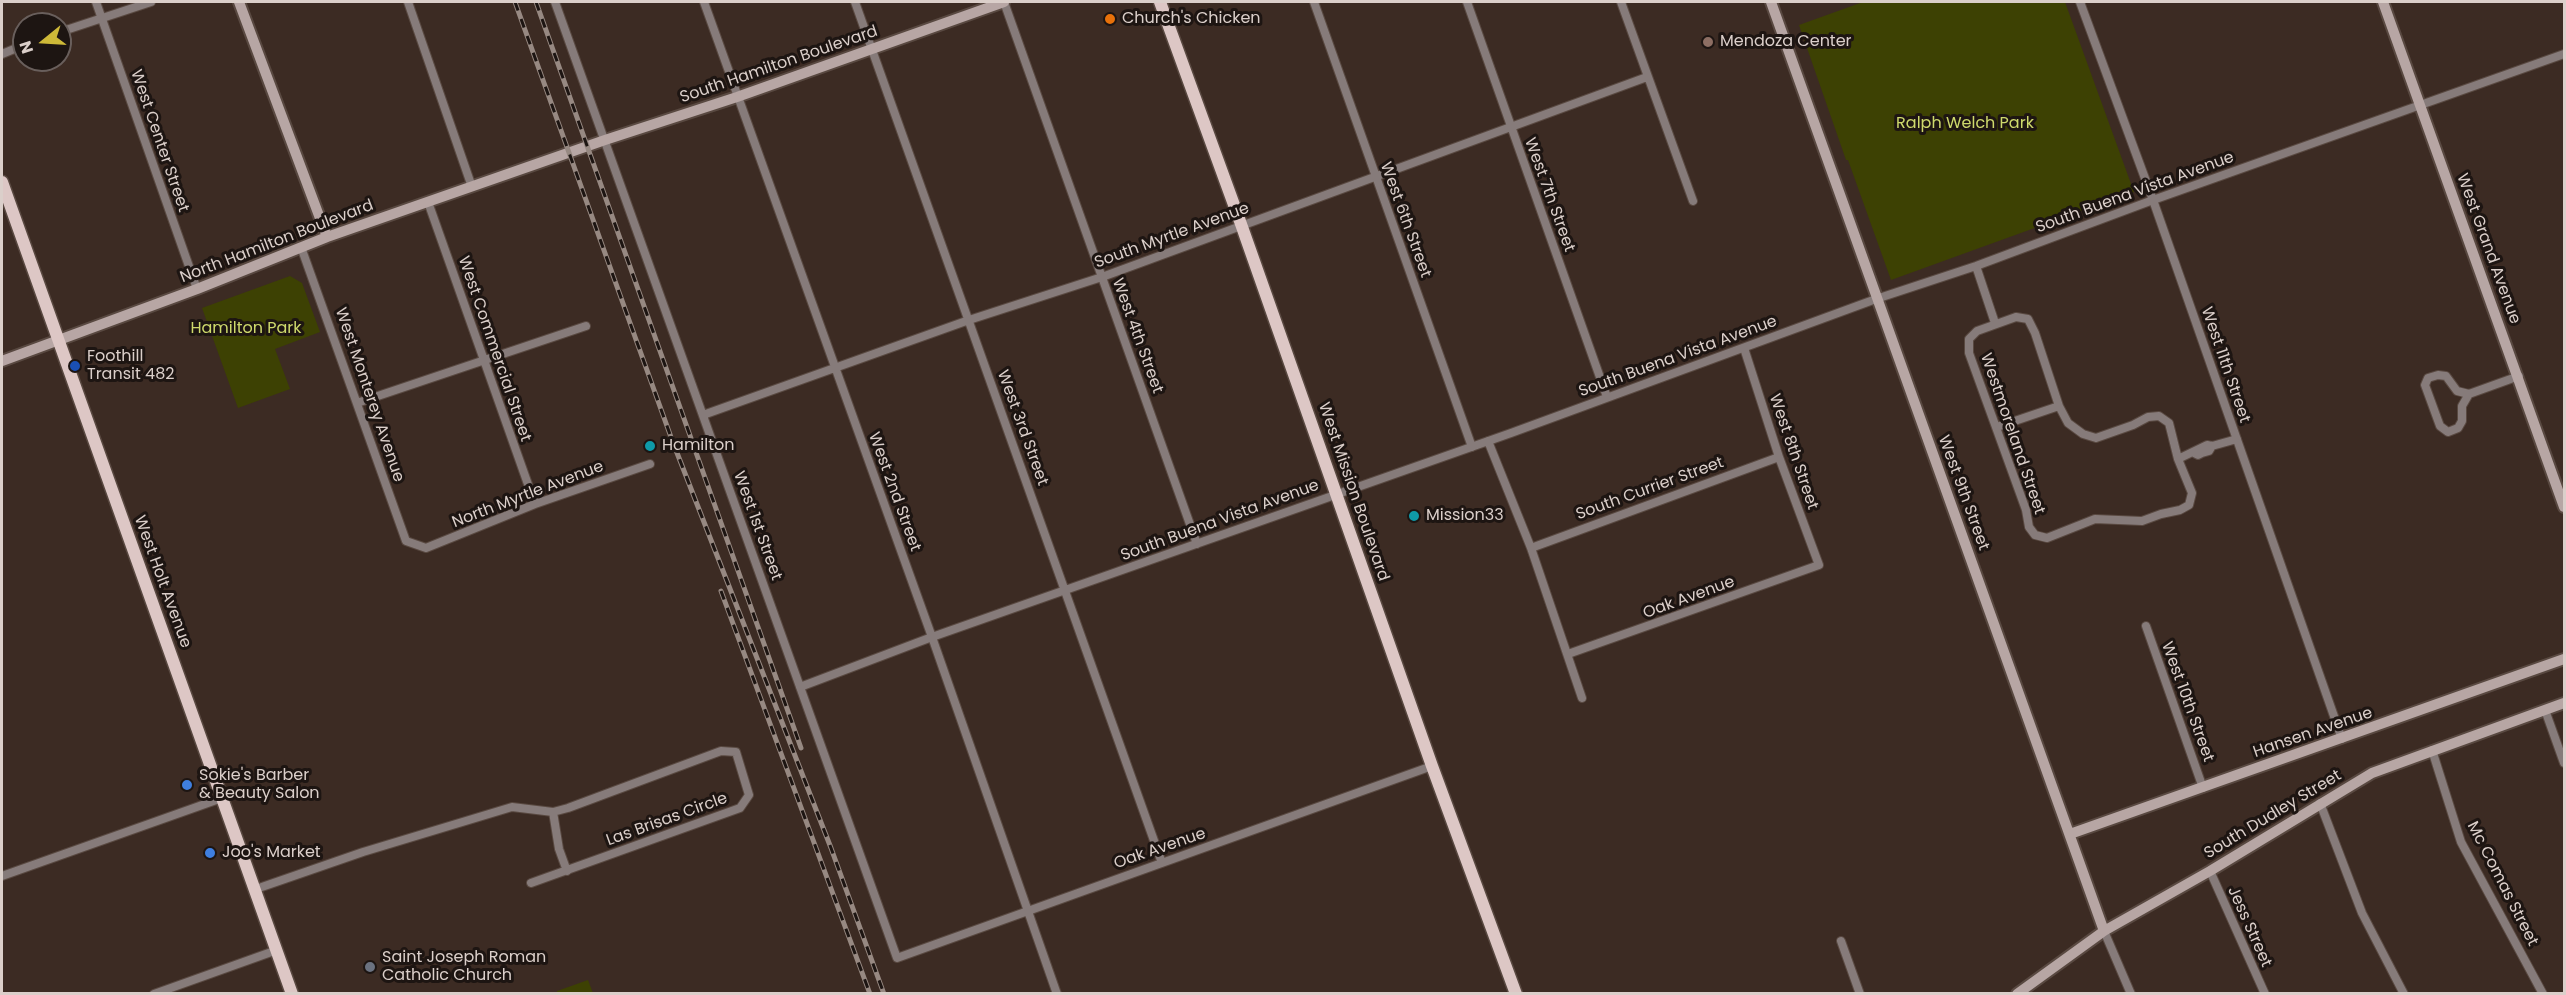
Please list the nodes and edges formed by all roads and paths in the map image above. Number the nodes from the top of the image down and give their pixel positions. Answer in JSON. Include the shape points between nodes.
{"nodes":[{"id":1,"x":96,"y":2,"type":"edge"},
{"id":2,"x":151,"y":2,"type":"edge"},
{"id":3,"x":239,"y":2,"type":"edge"},
{"id":4,"x":408,"y":2,"type":"edge"},
{"id":5,"x":555,"y":2,"type":"edge"},
{"id":6,"x":704,"y":2,"type":"edge"},
{"id":7,"x":855,"y":2,"type":"edge"},
{"id":8,"x":1004,"y":2,"type":"edge"},
{"id":9,"x":1160,"y":2,"type":"edge"},
{"id":10,"x":1314,"y":2,"type":"edge"},
{"id":11,"x":1467,"y":2,"type":"edge"},
{"id":12,"x":1621,"y":2,"type":"edge"},
{"id":13,"x":1771,"y":2,"type":"edge"},
{"id":14,"x":2080,"y":2,"type":"edge"},
{"id":15,"x":2383,"y":2,"type":"edge"},
{"id":16,"x":102,"y":17,"type":"junction"},
{"id":17,"x":72,"y":28,"type":"edge"},
{"id":18,"x":873,"y":48,"type":"junction"},
{"id":19,"x":2565,"y":54,"type":"edge"},
{"id":20,"x":1647,"y":77,"type":"junction"},
{"id":21,"x":737,"y":97,"type":"junction"},
{"id":22,"x":2420,"y":106,"type":"junction"},
{"id":23,"x":1511,"y":126,"type":"junction"},
{"id":24,"x":605,"y":140,"type":"junction"},
{"id":25,"x":564,"y":154,"type":"joint"},
{"id":26,"x":1375,"y":177,"type":"junction"},
{"id":27,"x":2,"y":182,"type":"edge"},
{"id":28,"x":472,"y":187,"type":"junction"},
{"id":29,"x":2153,"y":200,"type":"junction"},
{"id":30,"x":1693,"y":201,"type":"dead end"},
{"id":31,"x":428,"y":202,"type":"junction"},
{"id":32,"x":1241,"y":224,"type":"junction"},
{"id":33,"x":327,"y":237,"type":"junction"},
{"id":34,"x":301,"y":247,"type":"junction"},
{"id":35,"x":1976,"y":266,"type":"junction"},
{"id":36,"x":1102,"y":277,"type":"junction"},
{"id":37,"x":197,"y":289,"type":"junction"},
{"id":38,"x":1876,"y":299,"type":"junction"},
{"id":39,"x":969,"y":320,"type":"junction"},
{"id":40,"x":1995,"y":323,"type":"junction"},
{"id":41,"x":586,"y":326,"type":"dead end"},
{"id":42,"x":58,"y":342,"type":"junction"},
{"id":43,"x":1744,"y":348,"type":"junction"},
{"id":44,"x":482,"y":360,"type":"junction"},
{"id":45,"x":2,"y":361,"type":"edge"},
{"id":46,"x":835,"y":367,"type":"junction"},
{"id":47,"x":2519,"y":376,"type":"junction"},
{"id":48,"x":2469,"y":394,"type":"junction"},
{"id":49,"x":1607,"y":397,"type":"junction"},
{"id":50,"x":357,"y":403,"type":"junction"},
{"id":51,"x":2059,"y":406,"type":"junction"},
{"id":52,"x":703,"y":415,"type":"junction"},
{"id":53,"x":1997,"y":427,"type":"junction"},
{"id":54,"x":2237,"y":439,"type":"junction"},
{"id":55,"x":1488,"y":441,"type":"junction"},
{"id":56,"x":1472,"y":447,"type":"junction"},
{"id":57,"x":1779,"y":457,"type":"junction"},
{"id":58,"x":2178,"y":459,"type":"junction"},
{"id":59,"x":650,"y":464,"type":"dead end"},
{"id":60,"x":1337,"y":494,"type":"junction"},
{"id":61,"x":535,"y":504,"type":"junction"},
{"id":62,"x":2565,"y":507,"type":"edge"},
{"id":63,"x":1197,"y":544,"type":"junction"},
{"id":64,"x":416,"y":547,"type":"joint"},
{"id":65,"x":1531,"y":548,"type":"junction"},
{"id":66,"x":1819,"y":565,"type":"joint"},
{"id":67,"x":1066,"y":592,"type":"junction"},
{"id":68,"x":2146,"y":626,"type":"dead end"},
{"id":69,"x":932,"y":637,"type":"junction"},
{"id":70,"x":1568,"y":654,"type":"junction"},
{"id":71,"x":2565,"y":659,"type":"edge"},
{"id":72,"x":800,"y":687,"type":"junction"},
{"id":73,"x":1582,"y":698,"type":"dead end"},
{"id":74,"x":2565,"y":703,"type":"edge"},
{"id":75,"x":2545,"y":710,"type":"junction"},
{"id":76,"x":2342,"y":739,"type":"junction"},
{"id":77,"x":2433,"y":750,"type":"junction"},
{"id":78,"x":2565,"y":763,"type":"edge"},
{"id":79,"x":1432,"y":766,"type":"junction"},
{"id":80,"x":2203,"y":788,"type":"junction"},
{"id":81,"x":222,"y":798,"type":"junction"},
{"id":82,"x":2320,"y":803,"type":"junction"},
{"id":83,"x":553,"y":812,"type":"junction"},
{"id":84,"x":2070,"y":834,"type":"junction"},
{"id":85,"x":1162,"y":863,"type":"junction"},
{"id":86,"x":567,"y":871,"type":"junction"},
{"id":87,"x":2210,"y":872,"type":"junction"},
{"id":88,"x":2,"y":876,"type":"edge"},
{"id":89,"x":531,"y":883,"type":"dead end"},
{"id":90,"x":255,"y":889,"type":"junction"},
{"id":91,"x":1027,"y":910,"type":"junction"},
{"id":92,"x":2104,"y":931,"type":"junction"},
{"id":93,"x":1841,"y":941,"type":"dead end"},
{"id":94,"x":277,"y":950,"type":"junction"},
{"id":95,"x":897,"y":958,"type":"joint"},
{"id":96,"x":154,"y":993,"type":"edge"},
{"id":97,"x":292,"y":993,"type":"edge"},
{"id":98,"x":1057,"y":993,"type":"edge"},
{"id":99,"x":1516,"y":993,"type":"edge"},
{"id":100,"x":1860,"y":993,"type":"edge"},
{"id":101,"x":2017,"y":993,"type":"edge"},
{"id":102,"x":2131,"y":993,"type":"edge"},
{"id":103,"x":2265,"y":993,"type":"edge"},
{"id":104,"x":2404,"y":993,"type":"edge"},
{"id":105,"x":2543,"y":993,"type":"edge"}],
"edges":[{"from":1,"to":16,"type":"street","name":"West Center Street"},
{"from":2,"to":16,"type":"street"},
{"from":3,"to":33,"type":"street"},
{"from":4,"to":28,"type":"street"},
{"from":5,"to":24,"type":"street","name":"West 1st Street"},
{"from":6,"to":21,"type":"street","name":"West 2nd Street"},
{"from":7,"to":18,"type":"street","name":"West 3rd Street"},
{"from":8,"to":18,"type":"street","name":"South Hamilton Boulevard"},
{"from":8,"to":36,"type":"street","name":"West 4th Street"},
{"from":9,"to":32,"type":"main road","name":"West Mission Boulevard"},
{"from":10,"to":26,"type":"street","name":"West 6th Street"},
{"from":11,"to":23,"type":"street","name":"West 7th Street"},
{"from":12,"to":20,"type":"street"},
{"from":13,"to":38,"type":"street","name":"West 9th Street"},
{"from":14,"to":29,"type":"street","name":"West 11th Street"},
{"from":15,"to":22,"type":"street","name":"West Grand Avenue"},
{"from":16,"to":17,"type":"street"},
{"from":16,"to":37,"type":"street","name":"West Center Street"},
{"from":18,"to":21,"type":"street","name":"South Hamilton Boulevard"},
{"from":18,"to":39,"type":"street","name":"West 3rd Street"},
{"from":19,"to":22,"type":"street","name":"South Buena Vista Avenue"},
{"from":20,"to":23,"type":"street","name":"South Myrtle Avenue"},
{"from":20,"to":30,"type":"street"},
{"from":21,"to":24,"type":"street","name":"South Hamilton Boulevard"},
{"from":21,"to":46,"type":"street","name":"West 2nd Street"},
{"from":22,"to":29,"type":"street","name":"South Buena Vista Avenue"},
{"from":22,"to":47,"type":"street","name":"West Grand Avenue"},
{"from":23,"to":26,"type":"street","name":"South Myrtle Avenue"},
{"from":23,"to":49,"type":"street","name":"West 7th Street"},
{"from":24,"to":25,"type":"street","name":"South Hamilton Boulevard"},
{"from":24,"to":52,"type":"street","name":"West 1st Street"},
{"from":25,"to":28,"type":"street","name":"North Hamilton Boulevard"},
{"from":26,"to":32,"type":"street","name":"South Myrtle Avenue"},
{"from":26,"to":56,"type":"street","name":"West 6th Street"},
{"from":27,"to":42,"type":"main road","name":"West Holt Avenue"},
{"from":28,"to":31,"type":"street","name":"North Hamilton Boulevard"},
{"from":29,"to":35,"type":"street","name":"South Buena Vista Avenue"},
{"from":29,"to":54,"type":"street","name":"West 11th Street"},
{"from":31,"to":33,"type":"street","name":"North Hamilton Boulevard"},
{"from":31,"to":44,"type":"street","name":"West Commercial Street"},
{"from":32,"to":36,"type":"street","name":"South Myrtle Avenue"},
{"from":32,"to":60,"type":"main road","name":"West Mission Boulevard"},
{"from":33,"to":34,"type":"street","name":"North Hamilton Boulevard"},
{"from":34,"to":37,"type":"street","name":"North Hamilton Boulevard"},
{"from":34,"to":50,"type":"street","name":"West Monterey Avenue"},
{"from":35,"to":38,"type":"street","name":"South Buena Vista Avenue"},
{"from":35,"to":40,"type":"street"},
{"from":36,"to":39,"type":"street","name":"South Myrtle Avenue"},
{"from":36,"to":63,"type":"street","name":"West 4th Street"},
{"from":37,"to":42,"type":"street","name":"North Hamilton Boulevard"},
{"from":38,"to":43,"type":"street","name":"South Buena Vista Avenue"},
{"from":38,"to":84,"type":"street","name":"West 9th Street"},
{"from":39,"to":46,"type":"street","name":"South Myrtle Avenue"},
{"from":39,"to":67,"type":"street","name":"West 3rd Street"},
{"from":40,"to":51,"type":"street","via":[[2016,317],[2028,319]]},
{"from":40,"to":53,"type":"street","name":"Westmoreland Street","via":[[1969,339],[1969,353]]},
{"from":41,"to":44,"type":"street"},
{"from":42,"to":45,"type":"street","name":"North Hamilton Boulevard"},
{"from":42,"to":81,"type":"main road","name":"West Holt Avenue"},
{"from":43,"to":49,"type":"street","name":"South Buena Vista Avenue"},
{"from":43,"to":57,"type":"street","name":"West 8th Street"},
{"from":44,"to":50,"type":"street"},
{"from":44,"to":61,"type":"street","name":"West Commercial Street"},
{"from":46,"to":52,"type":"street","name":"South Myrtle Avenue"},
{"from":46,"to":69,"type":"street","name":"West 2nd Street"},
{"from":47,"to":48,"type":"street"},
{"from":47,"to":62,"type":"street","name":"West Grand Avenue"},
{"from":48,"to":48,"type":"street","via":[[2457,392],[2446,376],[2428,378],[2425,385],[2440,426],[2448,432],[2458,428],[2462,421],[2462,406]]},
{"from":49,"to":55,"type":"street","name":"South Buena Vista Avenue"},
{"from":50,"to":64,"type":"street","name":"West Monterey Avenue","via":[[400,531]]},
{"from":51,"to":53,"type":"street"},
{"from":51,"to":58,"type":"street","via":[[2068,423],[2096,438],[2159,416],[2169,423]]},
{"from":52,"to":72,"type":"street","name":"West 1st Street"},
{"from":53,"to":58,"type":"street","name":"Westmoreland Street","via":[[2029,527],[2035,535],[2047,538],[2095,519],[2142,521],[2189,505],[2192,493]]},
{"from":54,"to":58,"type":"street","via":[[2207,445]]},
{"from":54,"to":76,"type":"street","name":"West 11th Street"},
{"from":55,"to":56,"type":"street","name":"South Buena Vista Avenue"},
{"from":55,"to":65,"type":"street"},
{"from":56,"to":60,"type":"street","name":"South Buena Vista Avenue"},
{"from":57,"to":65,"type":"street","name":"South Currier Street"},
{"from":57,"to":66,"type":"street","name":"West 8th Street"},
{"from":59,"to":61,"type":"street","name":"North Myrtle Avenue"},
{"from":60,"to":63,"type":"street","name":"South Buena Vista Avenue"},
{"from":60,"to":79,"type":"main road","name":"West Mission Boulevard"},
{"from":61,"to":64,"type":"street","name":"North Myrtle Avenue","via":[[426,549]]},
{"from":63,"to":67,"type":"street","name":"South Buena Vista Avenue"},
{"from":65,"to":70,"type":"street"},
{"from":66,"to":70,"type":"street","name":"Oak Avenue"},
{"from":67,"to":69,"type":"street","name":"South Buena Vista Avenue"},
{"from":67,"to":85,"type":"street","name":"West 3rd Street"},
{"from":68,"to":80,"type":"street","name":"West 10th Street"},
{"from":69,"to":72,"type":"street","name":"South Buena Vista Avenue"},
{"from":69,"to":91,"type":"street","name":"West 2nd Street"},
{"from":70,"to":73,"type":"street"},
{"from":71,"to":76,"type":"street","name":"Hansen Avenue"},
{"from":72,"to":95,"type":"street","name":"West 1st Street"},
{"from":74,"to":75,"type":"street","name":"South Dudley Street"},
{"from":75,"to":77,"type":"street","name":"South Dudley Street"},
{"from":75,"to":78,"type":"street"},
{"from":76,"to":80,"type":"street","name":"Hansen Avenue"},
{"from":77,"to":82,"type":"street","name":"South Dudley Street","via":[[2372,773]]},
{"from":77,"to":105,"type":"street","name":"Mc Comas Street","via":[[2461,842]]},
{"from":79,"to":85,"type":"street","name":"Oak Avenue"},
{"from":79,"to":99,"type":"main road","name":"West Mission Boulevard"},
{"from":80,"to":84,"type":"street","name":"Hansen Avenue"},
{"from":81,"to":88,"type":"street"},
{"from":81,"to":90,"type":"main road","name":"West Holt Avenue"},
{"from":82,"to":87,"type":"street","name":"South Dudley Street"},
{"from":82,"to":104,"type":"street","via":[[2362,913]]},
{"from":83,"to":86,"type":"street"},
{"from":83,"to":86,"type":"street","name":"Las Brisas Circle","via":[[721,751],[736,752],[750,795],[740,808]]},
{"from":83,"to":90,"type":"street","name":"Las Brisas Circle","via":[[512,807]]},
{"from":84,"to":92,"type":"street","name":"West 9th Street"},
{"from":85,"to":91,"type":"street","name":"Oak Avenue"},
{"from":86,"to":89,"type":"street","name":"Las Brisas Circle"},
{"from":87,"to":92,"type":"street","name":"South Dudley Street"},
{"from":87,"to":103,"type":"street","name":"Jess Street"},
{"from":90,"to":94,"type":"main road","name":"West Holt Avenue"},
{"from":91,"to":95,"type":"street","name":"Oak Avenue"},
{"from":91,"to":98,"type":"street","name":"West 2nd Street"},
{"from":92,"to":101,"type":"street","name":"South Dudley Street"},
{"from":92,"to":102,"type":"street","name":"West 9th Street"},
{"from":93,"to":100,"type":"street"},
{"from":94,"to":96,"type":"street"},
{"from":94,"to":97,"type":"main road","name":"West Holt Avenue"}]}
